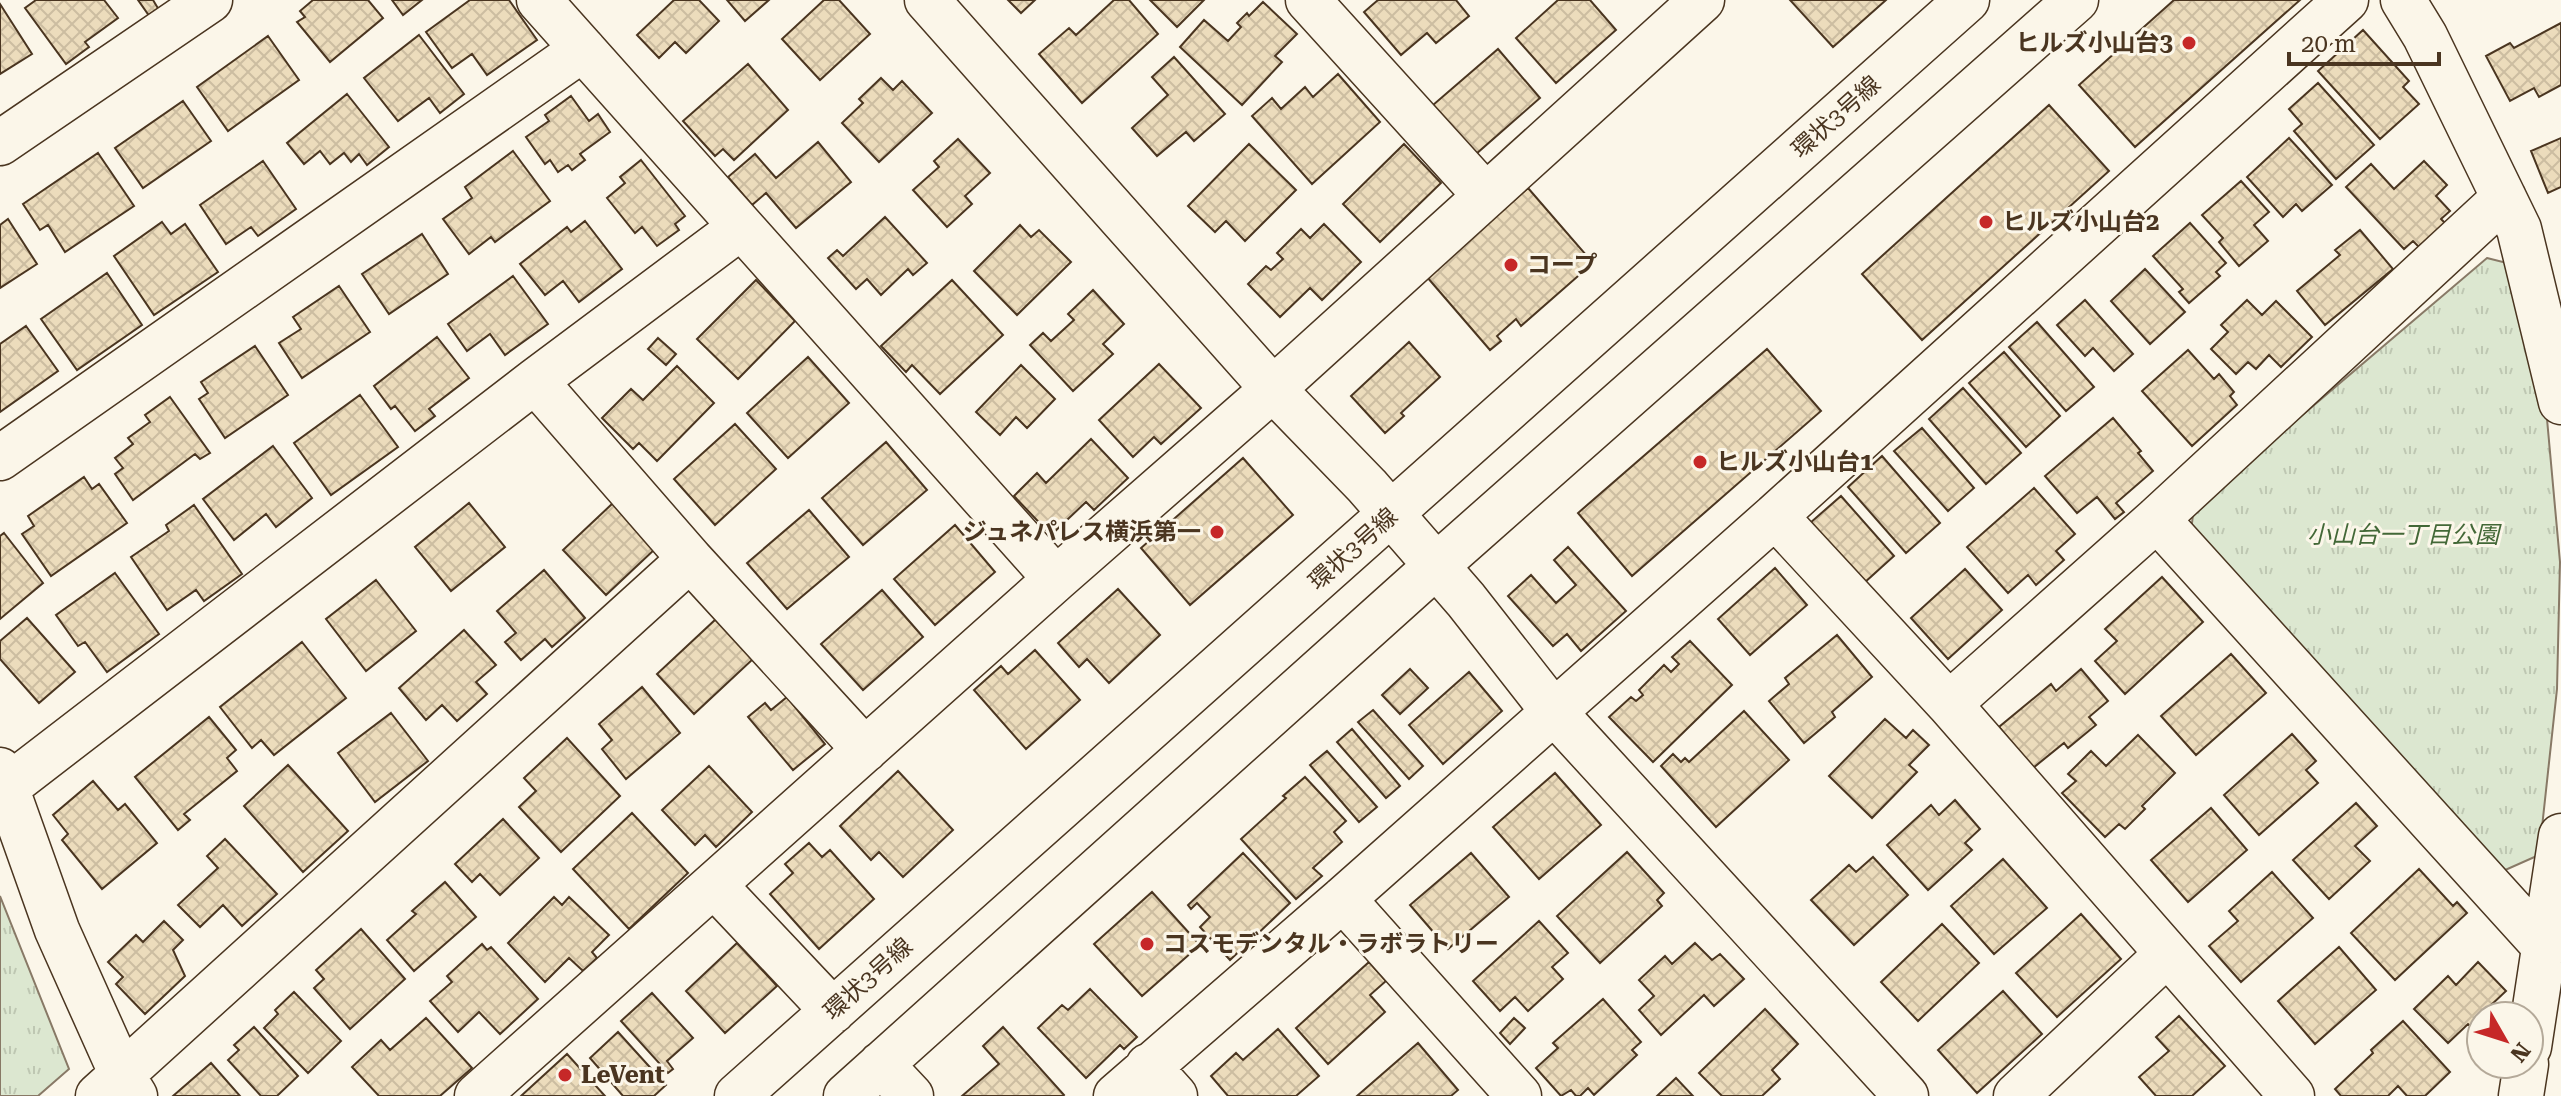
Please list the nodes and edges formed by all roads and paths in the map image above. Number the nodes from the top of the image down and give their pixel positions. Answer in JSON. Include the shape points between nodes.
{"nodes":[{"id":1,"x":210,"y":0,"type":"edge"},
{"id":2,"x":539,"y":0,"type":"edge"},
{"id":3,"x":927,"y":0,"type":"edge"},
{"id":4,"x":1308,"y":0,"type":"edge"},
{"id":5,"x":1702,"y":0,"type":"edge"},
{"id":6,"x":1967,"y":0,"type":"edge"},
{"id":7,"x":2076,"y":0,"type":"edge"},
{"id":8,"x":2346,"y":0,"type":"edge"},
{"id":9,"x":2403,"y":0,"type":"edge"},
{"id":10,"x":583,"y":49,"type":"junction"},
{"id":11,"x":0,"y":143,"type":"edge"},
{"id":12,"x":1485,"y":195,"type":"junction"},
{"id":13,"x":2504,"y":198,"type":"junction"},
{"id":14,"x":741,"y":227,"type":"junction"},
{"id":15,"x":535,"y":381,"type":"junction"},
{"id":16,"x":1273,"y":389,"type":"junction"},
{"id":17,"x":2561,"y":402,"type":"edge"},
{"id":18,"x":0,"y":458,"type":"edge"},
{"id":19,"x":1391,"y":516,"type":"junction"},
{"id":20,"x":1775,"y":516,"type":"junction"},
{"id":21,"x":2157,"y":519,"type":"junction"},
{"id":22,"x":690,"y":559,"type":"junction"},
{"id":23,"x":1436,"y":566,"type":"junction"},
{"id":24,"x":1056,"y":579,"type":"junction"},
{"id":25,"x":1949,"y":704,"type":"junction"},
{"id":26,"x":1553,"y":711,"type":"junction"},
{"id":27,"x":865,"y":750,"type":"junction"},
{"id":28,"x":4,"y":778,"type":"edge"},
{"id":29,"x":2560,"y":845,"type":"edge"},
{"id":30,"x":714,"y":885,"type":"junction"},
{"id":31,"x":1343,"y":899,"type":"junction"},
{"id":32,"x":2545,"y":947,"type":"junction"},
{"id":33,"x":2167,"y":954,"type":"junction"},
{"id":34,"x":2537,"y":1000,"type":"edge"},
{"id":35,"x":833,"y":1011,"type":"junction"},
{"id":36,"x":881,"y":1064,"type":"junction"},
{"id":37,"x":1162,"y":1081,"type":"edge"},
{"id":38,"x":118,"y":1089,"type":"edge"},
{"id":39,"x":477,"y":1096,"type":"edge"},
{"id":40,"x":737,"y":1096,"type":"edge"},
{"id":41,"x":846,"y":1096,"type":"edge"},
{"id":42,"x":911,"y":1096,"type":"edge"},
{"id":43,"x":1116,"y":1096,"type":"edge"},
{"id":44,"x":1519,"y":1096,"type":"edge"},
{"id":45,"x":1906,"y":1096,"type":"edge"},
{"id":46,"x":2016,"y":1096,"type":"edge"},
{"id":47,"x":2292,"y":1096,"type":"edge"}],
"edges":[{"from":1,"to":11,"type":"street"},
{"from":2,"to":10,"type":"street"},
{"from":3,"to":16,"type":"street"},
{"from":4,"to":12,"type":"street"},
{"from":5,"to":12,"type":"street"},
{"from":6,"to":19,"type":"street","name":"環状3号線"},
{"from":7,"to":23,"type":"street"},
{"from":8,"to":20,"type":"street"},
{"from":9,"to":13,"type":"street"},
{"from":10,"to":14,"type":"street"},
{"from":10,"to":18,"type":"street"},
{"from":12,"to":16,"type":"street"},
{"from":13,"to":17,"type":"street","via":[[2519,229]]},
{"from":13,"to":21,"type":"street"},
{"from":14,"to":15,"type":"street"},
{"from":14,"to":24,"type":"street"},
{"from":15,"to":22,"type":"street"},
{"from":15,"to":28,"type":"street"},
{"from":16,"to":19,"type":"street"},
{"from":16,"to":24,"type":"street"},
{"from":19,"to":23,"type":"street"},
{"from":19,"to":35,"type":"street","name":"環状3号線"},
{"from":20,"to":25,"type":"street"},
{"from":20,"to":26,"type":"street"},
{"from":21,"to":25,"type":"street"},
{"from":21,"to":32,"type":"street"},
{"from":22,"to":27,"type":"street"},
{"from":22,"to":38,"type":"street"},
{"from":23,"to":26,"type":"street"},
{"from":23,"to":36,"type":"street"},
{"from":24,"to":27,"type":"street"},
{"from":25,"to":33,"type":"street"},
{"from":26,"to":31,"type":"street"},
{"from":26,"to":45,"type":"street"},
{"from":27,"to":30,"type":"street"},
{"from":28,"to":38,"type":"street"},
{"from":29,"to":32,"type":"street"},
{"from":30,"to":35,"type":"street"},
{"from":30,"to":39,"type":"street"},
{"from":31,"to":37,"type":"street"},
{"from":31,"to":44,"type":"street"},
{"from":32,"to":34,"type":"street"},
{"from":33,"to":46,"type":"street"},
{"from":33,"to":47,"type":"street"},
{"from":35,"to":40,"type":"street","name":"環状3号線"},
{"from":36,"to":41,"type":"street"},
{"from":36,"to":42,"type":"street"},
{"from":37,"to":43,"type":"street"}]}
